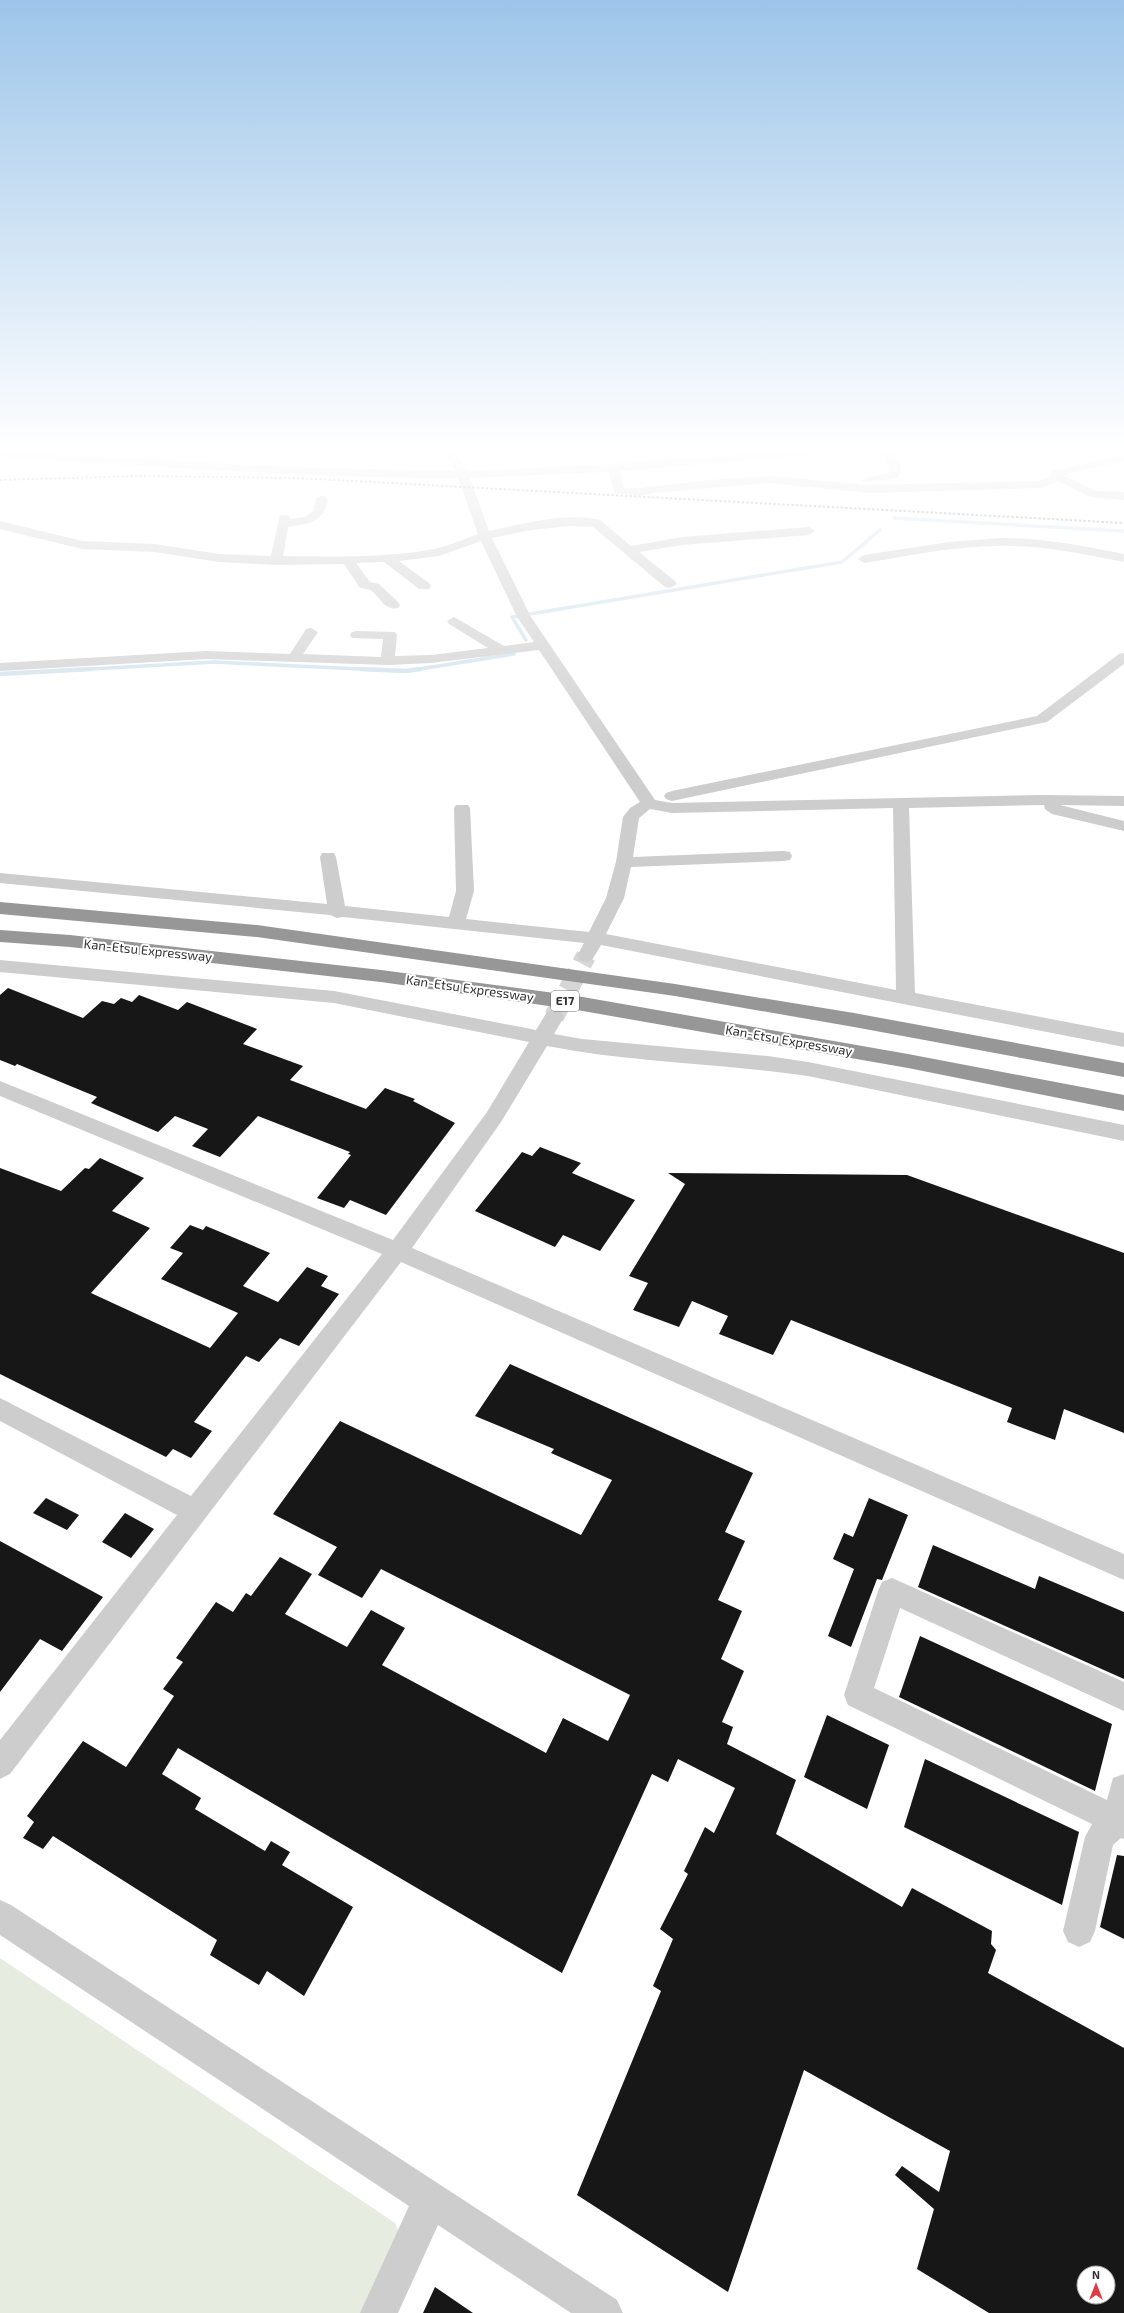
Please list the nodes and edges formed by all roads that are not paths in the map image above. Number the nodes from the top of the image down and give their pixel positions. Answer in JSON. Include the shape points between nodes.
{"nodes":[{"id":1,"x":237,"y":559,"type":"edge"},
{"id":2,"x":369,"y":559,"type":"edge"},
{"id":3,"x":388,"y":559,"type":"edge"},
{"id":4,"x":496,"y":559,"type":"edge"},
{"id":5,"x":640,"y":559,"type":"edge"},
{"id":6,"x":348,"y":560,"type":"junction"},
{"id":7,"x":276,"y":561,"type":"joint"},
{"id":8,"x":670,"y":584,"type":"dead end"},
{"id":9,"x":424,"y":586,"type":"dead end"},
{"id":10,"x":393,"y":605,"type":"dead end"},
{"id":11,"x":454,"y":620,"type":"dead end"},
{"id":12,"x":311,"y":632,"type":"dead end"},
{"id":13,"x":357,"y":635,"type":"dead end"},
{"id":14,"x":542,"y":644,"type":"junction"},
{"id":15,"x":502,"y":650,"type":"junction"},
{"id":16,"x":295,"y":656,"type":"junction"},
{"id":17,"x":1124,"y":657,"type":"edge"},
{"id":18,"x":388,"y":661,"type":"junction"},
{"id":19,"x":0,"y":667,"type":"edge"},
{"id":20,"x":672,"y":796,"type":"dead end"},
{"id":21,"x":1042,"y":800,"type":"junction"},
{"id":22,"x":1124,"y":801,"type":"edge"},
{"id":23,"x":649,"y":803,"type":"junction"},
{"id":24,"x":901,"y":803,"type":"junction"},
{"id":25,"x":462,"y":808,"type":"dead end"},
{"id":26,"x":1124,"y":826,"type":"edge"},
{"id":27,"x":328,"y":856,"type":"dead end"},
{"id":28,"x":784,"y":856,"type":"dead end"},
{"id":29,"x":624,"y":862,"type":"junction"},
{"id":30,"x":0,"y":878,"type":"edge"},
{"id":31,"x":0,"y":908,"type":"edge"},
{"id":32,"x":337,"y":913,"type":"junction"},
{"id":33,"x":456,"y":924,"type":"junction"},
{"id":34,"x":0,"y":936,"type":"edge"},
{"id":35,"x":595,"y":938,"type":"junction"},
{"id":36,"x":586,"y":956,"type":"tunnel mouth"},
{"id":37,"x":0,"y":966,"type":"edge"},
{"id":38,"x":906,"y":998,"type":"junction"},
{"id":39,"x":554,"y":1017,"type":"tunnel mouth"},
{"id":40,"x":542,"y":1039,"type":"junction"},
{"id":41,"x":1124,"y":1040,"type":"edge"},
{"id":42,"x":1124,"y":1070,"type":"edge"},
{"id":43,"x":0,"y":1088,"type":"edge"},
{"id":44,"x":1124,"y":1103,"type":"edge"},
{"id":45,"x":1124,"y":1133,"type":"edge"},
{"id":46,"x":397,"y":1251,"type":"junction"},
{"id":47,"x":0,"y":1409,"type":"edge"},
{"id":48,"x":196,"y":1512,"type":"junction"},
{"id":49,"x":1124,"y":1567,"type":"edge"},
{"id":50,"x":1124,"y":1697,"type":"edge"},
{"id":51,"x":0,"y":1764,"type":"edge"},
{"id":52,"x":1124,"y":1789,"type":"edge"},
{"id":53,"x":1120,"y":1823,"type":"edge"},
{"id":54,"x":0,"y":1916,"type":"edge"},
{"id":55,"x":1079,"y":1931,"type":"dead end"},
{"id":56,"x":431,"y":2199,"type":"junction"},
{"id":57,"x":379,"y":2313,"type":"edge"},
{"id":58,"x":604,"y":2313,"type":"edge"}],
"edges":[{"from":1,"to":7,"type":"street"},
{"from":2,"to":6,"type":"street"},
{"from":3,"to":9,"type":"street"},
{"from":4,"to":14,"type":"street","via":[[523,615]]},
{"from":5,"to":8,"type":"street"},
{"from":6,"to":7,"type":"street"},
{"from":6,"to":10,"type":"street","via":[[365,585],[374,588]]},
{"from":11,"to":15,"type":"street"},
{"from":12,"to":16,"type":"street"},
{"from":13,"to":18,"type":"street","via":[[390,635]]},
{"from":14,"to":15,"type":"street"},
{"from":14,"to":23,"type":"street"},
{"from":15,"to":18,"type":"street","via":[[431,659]]},
{"from":16,"to":18,"type":"street"},
{"from":16,"to":19,"type":"street","via":[[206,655]]},
{"from":17,"to":20,"type":"street","via":[[1042,719]]},
{"from":21,"to":22,"type":"street"},
{"from":21,"to":24,"type":"street"},
{"from":21,"to":26,"type":"street","via":[[1058,811]]},
{"from":23,"to":24,"type":"street","via":[[672,808]]},
{"from":23,"to":29,"type":"street","via":[[636,811],[631,818]]},
{"from":24,"to":38,"type":"street"},
{"from":25,"to":33,"type":"street","via":[[465,891]]},
{"from":27,"to":32,"type":"street"},
{"from":28,"to":29,"type":"street"},
{"from":29,"to":35,"type":"street","via":[[615,898]]},
{"from":30,"to":32,"type":"street"},
{"from":31,"to":42,"type":"highway","name":"Kan-Etsu Expressway","number":"E17","via":[[257,931],[675,990]]},
{"from":32,"to":33,"type":"street"},
{"from":33,"to":35,"type":"street"},
{"from":34,"to":44,"type":"highway","name":"Kan-Etsu Expressway","number":"E17","via":[[70,941],[381,976],[576,1003],[908,1061]]},
{"from":35,"to":36,"type":"street"},
{"from":35,"to":38,"type":"street"},
{"from":37,"to":40,"type":"street","via":[[334,997]]},
{"from":38,"to":41,"type":"street"},
{"from":39,"to":40,"type":"street"},
{"from":40,"to":45,"type":"street","via":[[582,1046],[808,1069]]},
{"from":40,"to":46,"type":"street","via":[[494,1117]]},
{"from":43,"to":46,"type":"street"},
{"from":46,"to":48,"type":"street"},
{"from":46,"to":49,"type":"street"},
{"from":47,"to":48,"type":"street"},
{"from":48,"to":51,"type":"street"},
{"from":50,"to":53,"type":"street","via":[[892,1591],[858,1695]]},
{"from":52,"to":53,"type":"street"},
{"from":53,"to":55,"type":"street","via":[[1100,1837]]},
{"from":54,"to":56,"type":"street"},
{"from":56,"to":57,"type":"street"},
{"from":56,"to":58,"type":"street"}]}
